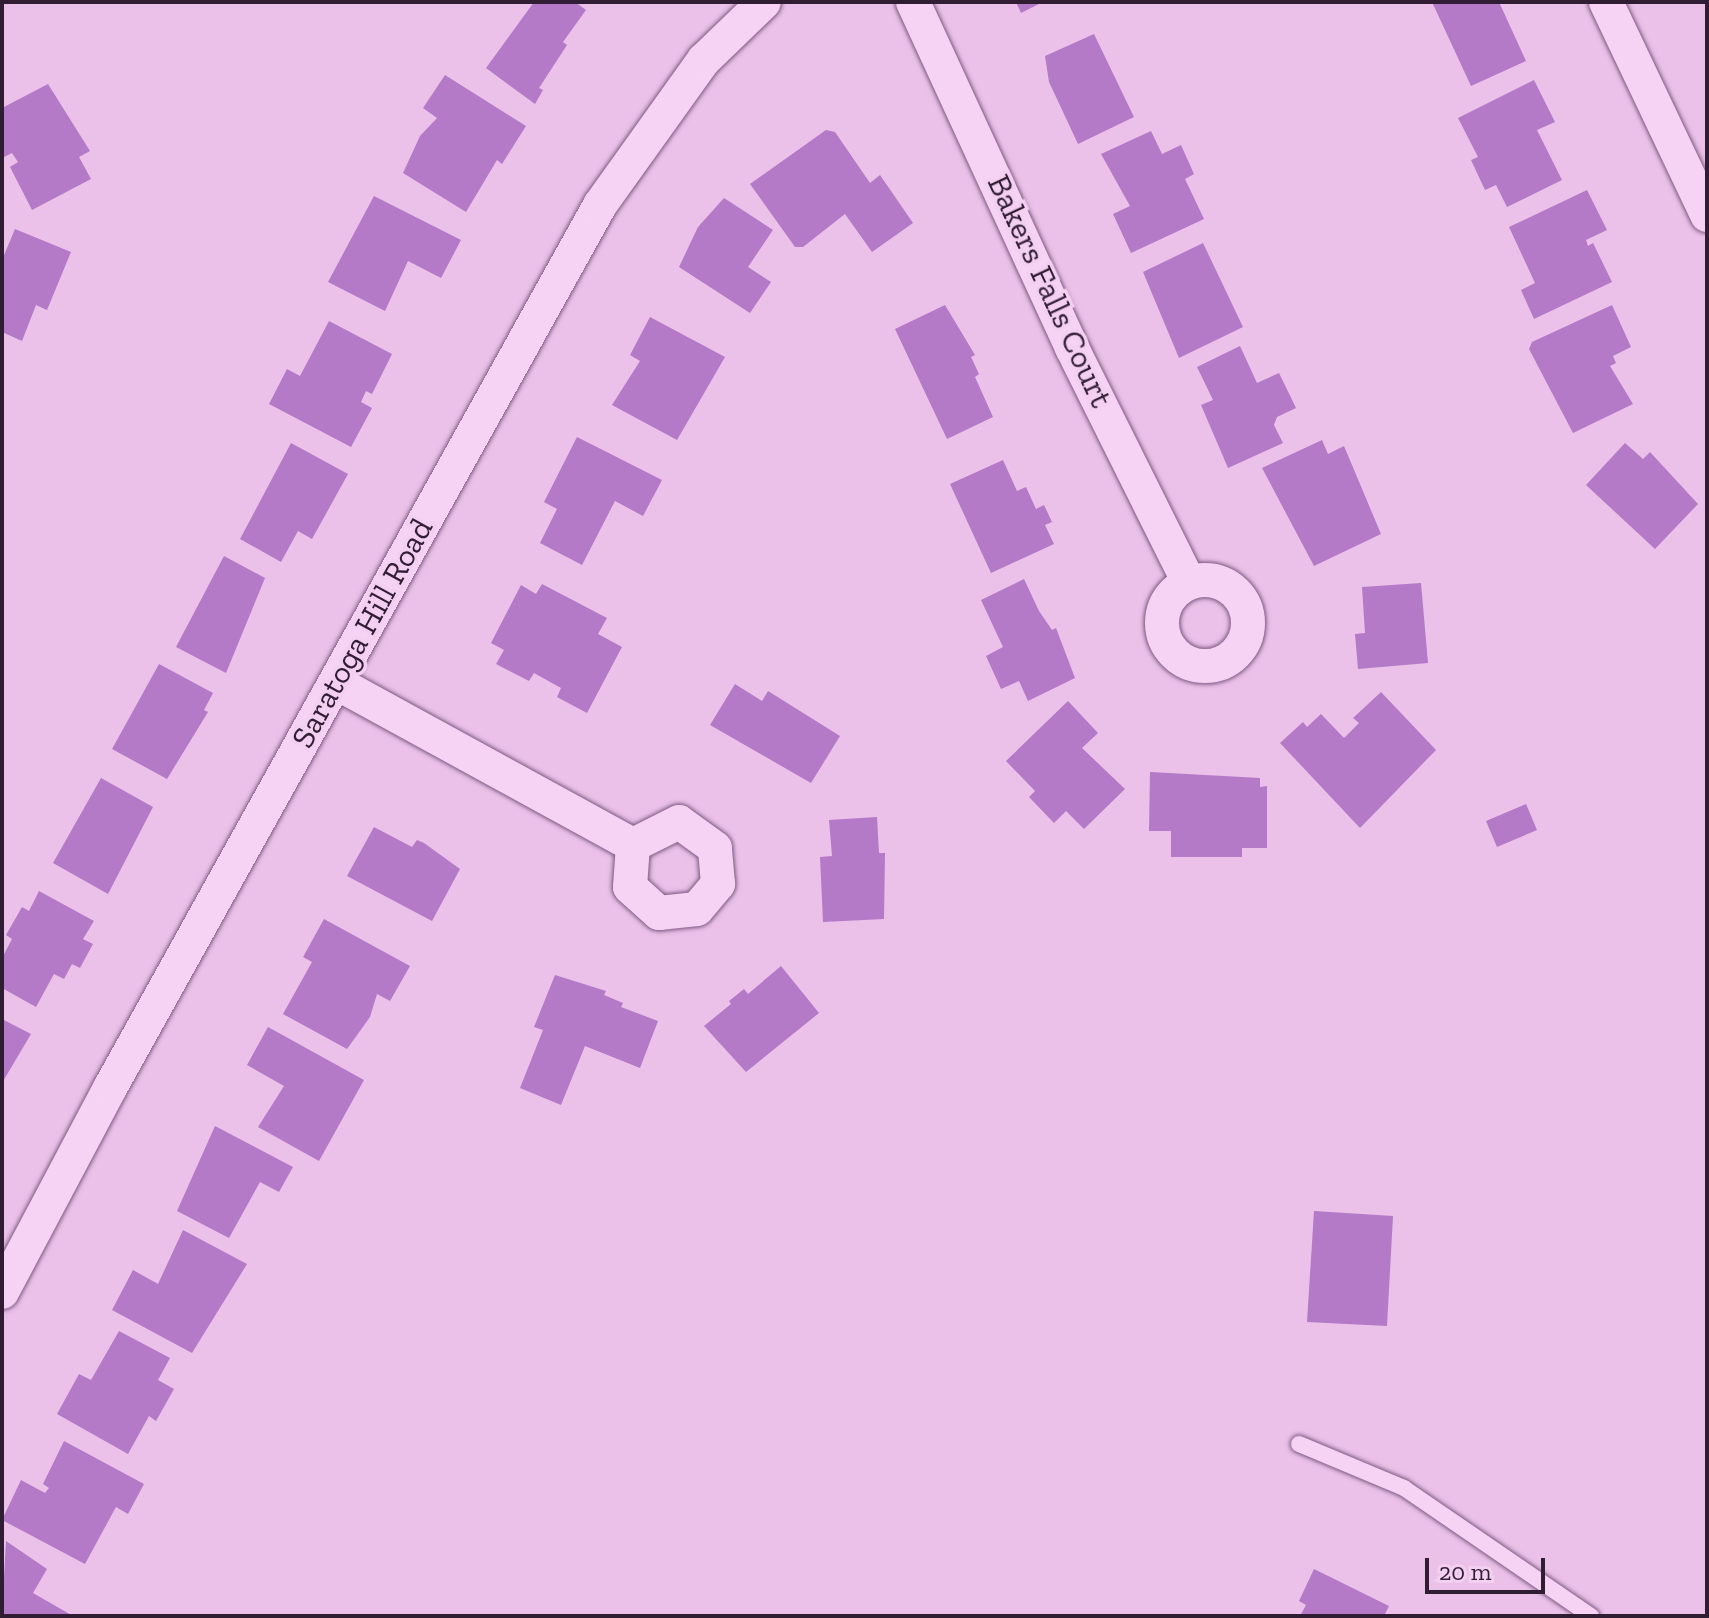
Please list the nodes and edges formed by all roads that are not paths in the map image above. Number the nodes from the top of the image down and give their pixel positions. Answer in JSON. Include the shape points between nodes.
{"nodes":[{"id":1,"x":764,"y":2,"type":"edge"},
{"id":2,"x":913,"y":2,"type":"edge"},
{"id":3,"x":1606,"y":2,"type":"edge"},
{"id":4,"x":1707,"y":215,"type":"edge"},
{"id":5,"x":1188,"y":581,"type":"dead end"},
{"id":6,"x":337,"y":683,"type":"junction"},
{"id":7,"x":633,"y":845,"type":"dead end"},
{"id":8,"x":2,"y":1292,"type":"edge"},
{"id":9,"x":1299,"y":1444,"type":"dead end"},
{"id":10,"x":1591,"y":1616,"type":"edge"}],
"edges":[{"from":1,"to":6,"type":"street","name":"Saratoga Hill Road","via":[[704,60],[600,205]]},
{"from":2,"to":5,"type":"street","name":"Bakers Falls Court","via":[[1072,348]]},
{"from":3,"to":4,"type":"street"},
{"from":6,"to":7,"type":"street"},
{"from":6,"to":8,"type":"street","name":"Saratoga Hill Road","via":[[117,1074]]},
{"from":9,"to":10,"type":"lane","via":[[1404,1488]]}]}
